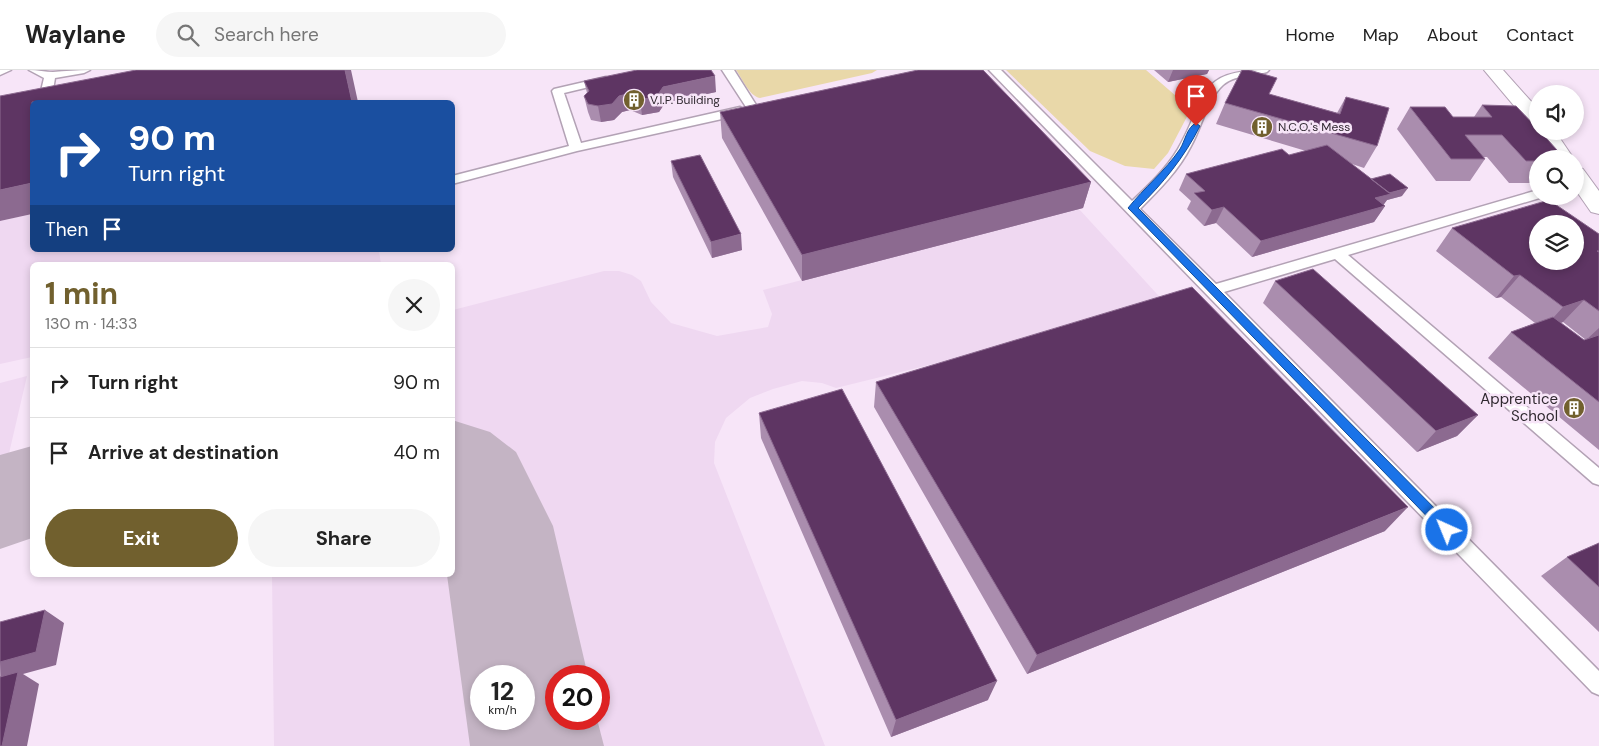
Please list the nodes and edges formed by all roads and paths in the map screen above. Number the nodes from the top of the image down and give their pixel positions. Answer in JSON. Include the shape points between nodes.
{"nodes":[{"id":1,"x":5,"y":70,"type":"edge"},
{"id":2,"x":34,"y":70,"type":"edge"},
{"id":3,"x":84,"y":70,"type":"edge"},
{"id":4,"x":728,"y":70,"type":"edge"},
{"id":5,"x":995,"y":70,"type":"edge"},
{"id":6,"x":1263,"y":70,"type":"edge"},
{"id":7,"x":1494,"y":70,"type":"edge"},
{"id":8,"x":0,"y":72,"type":"edge"},
{"id":9,"x":50,"y":76,"type":"junction"},
{"id":10,"x":616,"y":78,"type":"edge"},
{"id":11,"x":77,"y":95,"type":"edge"},
{"id":12,"x":1529,"y":111,"type":"edge"},
{"id":13,"x":576,"y":148,"type":"junction"},
{"id":14,"x":455,"y":179,"type":"edge"},
{"id":15,"x":1529,"y":197,"type":"edge"},
{"id":16,"x":1132,"y":208,"type":"junction"},
{"id":17,"x":1337,"y":253,"type":"junction"},
{"id":18,"x":1213,"y":290,"type":"junction"},
{"id":19,"x":1599,"y":478,"type":"edge"},
{"id":20,"x":1599,"y":685,"type":"edge"}],
"edges":[{"from":1,"to":8,"type":"lane"},
{"from":2,"to":9,"type":"lane"},
{"from":3,"to":9,"type":"lane"},
{"from":4,"to":13,"type":"lane","via":[[756,107]]},
{"from":5,"to":16,"type":"lane"},
{"from":6,"to":16,"type":"lane","via":[[1225,79],[1218,84],[1185,148],[1162,179]]},
{"from":7,"to":12,"type":"street"},
{"from":9,"to":11,"type":"lane","via":[[47,91],[54,97]]},
{"from":10,"to":13,"type":"lane","via":[[558,91]]},
{"from":13,"to":14,"type":"lane"},
{"from":15,"to":17,"type":"lane"},
{"from":16,"to":18,"type":"lane"},
{"from":17,"to":18,"type":"lane"},
{"from":17,"to":19,"type":"lane"},
{"from":18,"to":20,"type":"lane"}]}
